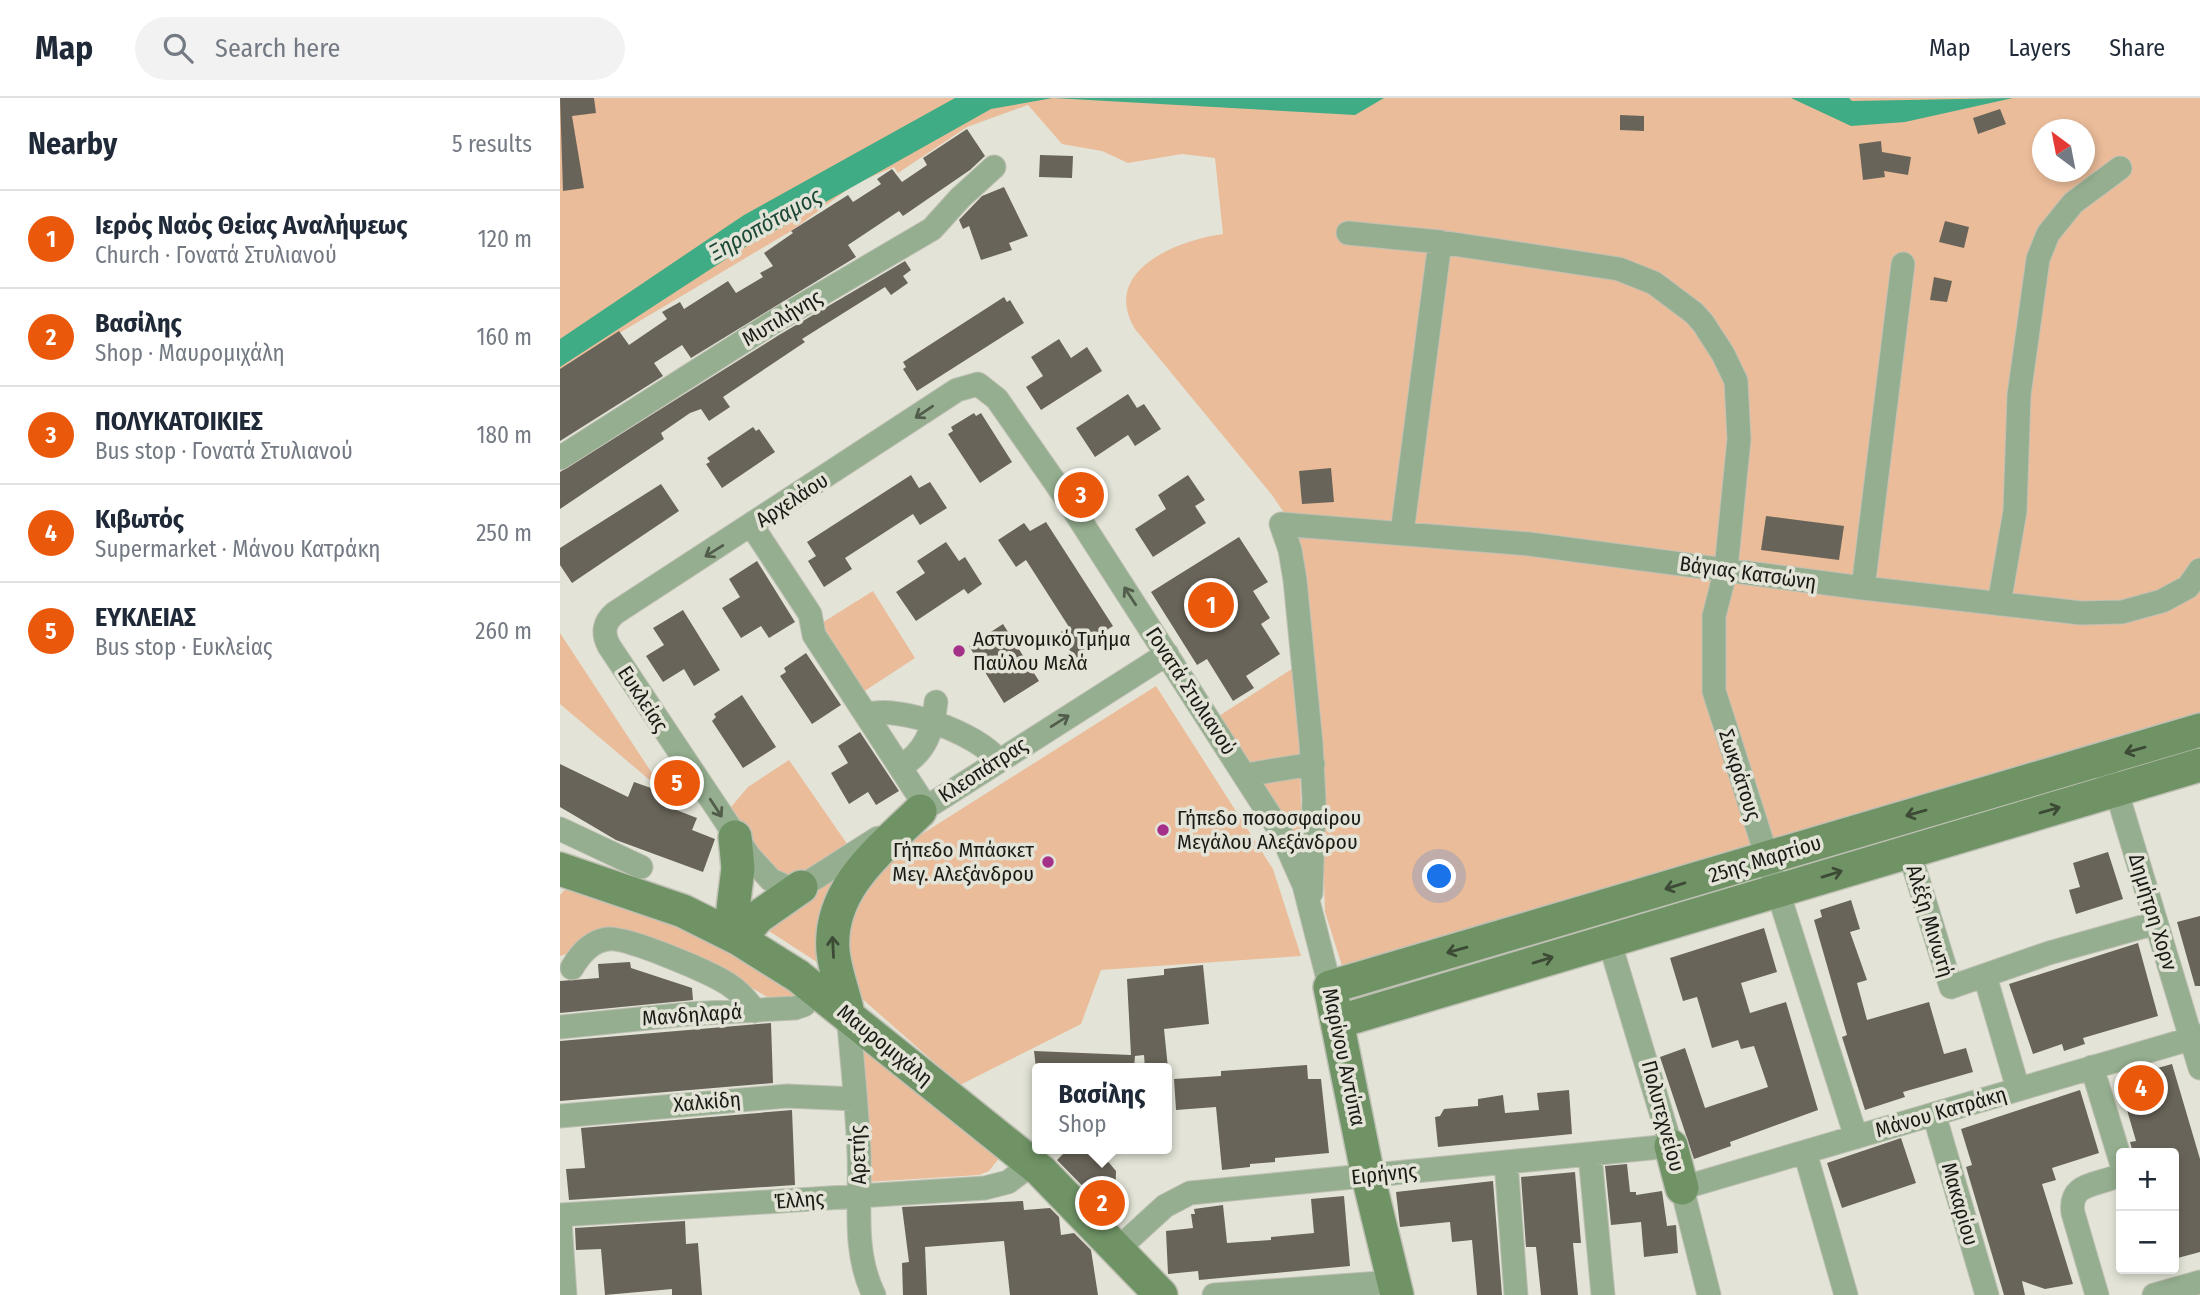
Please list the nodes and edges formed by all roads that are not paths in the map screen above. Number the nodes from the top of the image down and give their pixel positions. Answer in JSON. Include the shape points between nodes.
{"nodes":[{"id":1,"x":994,"y":167,"type":"dead end"},
{"id":2,"x":2120,"y":168,"type":"dead end"},
{"id":3,"x":1348,"y":233,"type":"dead end"},
{"id":4,"x":1440,"y":242,"type":"junction"},
{"id":5,"x":1903,"y":264,"type":"dead end"},
{"id":6,"x":984,"y":387,"type":"joint"},
{"id":7,"x":560,"y":458,"type":"edge"},
{"id":8,"x":752,"y":526,"type":"junction"},
{"id":9,"x":1402,"y":533,"type":"junction"},
{"id":10,"x":1726,"y":569,"type":"junction"},
{"id":11,"x":2200,"y":570,"type":"edge"},
{"id":12,"x":1863,"y":588,"type":"junction"},
{"id":13,"x":1999,"y":604,"type":"junction"},
{"id":14,"x":606,"y":626,"type":"joint"},
{"id":15,"x":1167,"y":654,"type":"junction"},
{"id":16,"x":935,"y":713,"type":"junction"},
{"id":17,"x":866,"y":715,"type":"junction"},
{"id":18,"x":2200,"y":730,"type":"edge"},
{"id":19,"x":999,"y":760,"type":"junction"},
{"id":20,"x":2100,"y":760,"type":"junction"},
{"id":21,"x":1313,"y":764,"type":"junction"},
{"id":22,"x":2200,"y":765,"type":"edge"},
{"id":23,"x":900,"y":767,"type":"junction"},
{"id":24,"x":1245,"y":775,"type":"junction"},
{"id":25,"x":2116,"y":790,"type":"junction"},
{"id":26,"x":923,"y":809,"type":"junction"},
{"id":27,"x":1276,"y":824,"type":"joint"},
{"id":28,"x":560,"y":829,"type":"edge"},
{"id":29,"x":735,"y":837,"type":"junction"},
{"id":30,"x":1909,"y":851,"type":"junction"},
{"id":31,"x":1767,"y":858,"type":"junction"},
{"id":32,"x":641,"y":867,"type":"dead end"},
{"id":33,"x":560,"y":869,"type":"edge"},
{"id":34,"x":737,"y":875,"type":"junction"},
{"id":35,"x":801,"y":887,"type":"junction"},
{"id":36,"x":1778,"y":890,"type":"junction"},
{"id":37,"x":1311,"y":908,"type":"junction"},
{"id":38,"x":683,"y":911,"type":"junction"},
{"id":39,"x":2156,"y":923,"type":"junction"},
{"id":40,"x":735,"y":937,"type":"junction"},
{"id":41,"x":1609,"y":940,"type":"junction"},
{"id":42,"x":572,"y":968,"type":"dead end"},
{"id":43,"x":1985,"y":976,"type":"junction"},
{"id":44,"x":1330,"y":987,"type":"junction"},
{"id":45,"x":817,"y":990,"type":"junction"},
{"id":46,"x":755,"y":1010,"type":"junction"},
{"id":47,"x":848,"y":1014,"type":"junction"},
{"id":48,"x":1337,"y":1022,"type":"junction"},
{"id":49,"x":560,"y":1027,"type":"edge"},
{"id":50,"x":2196,"y":1038,"type":"edge"},
{"id":51,"x":2092,"y":1067,"type":"junction"},
{"id":52,"x":2200,"y":1068,"type":"edge"},
{"id":53,"x":2018,"y":1089,"type":"junction"},
{"id":54,"x":855,"y":1100,"type":"junction"},
{"id":55,"x":1934,"y":1114,"type":"junction"},
{"id":56,"x":560,"y":1116,"type":"edge"},
{"id":57,"x":1856,"y":1137,"type":"junction"},
{"id":58,"x":1671,"y":1146,"type":"junction"},
{"id":59,"x":2117,"y":1148,"type":"edge"},
{"id":60,"x":1805,"y":1152,"type":"junction"},
{"id":61,"x":1590,"y":1155,"type":"junction"},
{"id":62,"x":1506,"y":1162,"type":"junction"},
{"id":63,"x":1032,"y":1164,"type":"junction"},
{"id":64,"x":1368,"y":1176,"type":"junction"},
{"id":65,"x":2116,"y":1176,"type":"edge"},
{"id":66,"x":1682,"y":1188,"type":"junction"},
{"id":67,"x":859,"y":1197,"type":"junction"},
{"id":68,"x":560,"y":1214,"type":"edge"},
{"id":69,"x":560,"y":1221,"type":"edge"},
{"id":70,"x":1118,"y":1249,"type":"junction"},
{"id":71,"x":2200,"y":1282,"type":"edge"},
{"id":72,"x":1395,"y":1289,"type":"edge"},
{"id":73,"x":565,"y":1295,"type":"edge"},
{"id":74,"x":874,"y":1295,"type":"edge"},
{"id":75,"x":1161,"y":1295,"type":"edge"},
{"id":76,"x":1214,"y":1295,"type":"edge"},
{"id":77,"x":1517,"y":1295,"type":"edge"},
{"id":78,"x":1603,"y":1295,"type":"edge"},
{"id":79,"x":1709,"y":1295,"type":"edge"},
{"id":80,"x":1846,"y":1295,"type":"edge"},
{"id":81,"x":1987,"y":1295,"type":"edge"},
{"id":82,"x":2097,"y":1295,"type":"edge"},
{"id":83,"x":2154,"y":1295,"type":"edge"}],
"edges":[{"from":1,"to":7,"type":"street","name":"Μυτιλήνης","via":[[932,229],[772,323]]},
{"from":2,"to":13,"type":"street","via":[[2073,203],[2048,234],[2038,259],[2019,395],[2015,511]]},
{"from":3,"to":4,"type":"street","name":"Σωκράτους"},
{"from":4,"to":9,"type":"street"},
{"from":4,"to":10,"type":"street","name":"Σωκράτους","via":[[1619,269],[1654,283],[1694,313],[1723,354],[1737,391],[1739,439]]},
{"from":5,"to":12,"type":"street"},
{"from":6,"to":8,"type":"street","name":"Αρχελάου","one_way":true,"via":[[960,388]]},
{"from":15,"to":6,"type":"street","name":"Γονατά Στυλιανού","one_way":true,"via":[[1050,475]]},
{"from":8,"to":14,"type":"street","name":"Αρχελάου","one_way":true,"via":[[615,613]]},
{"from":8,"to":17,"type":"street","via":[[810,614],[814,635]]},
{"from":9,"to":10,"type":"street","name":"Βάγιας Κατσώνη"},
{"from":9,"to":21,"type":"street","name":"Βάγιας Κατσώνη","via":[[1281,524],[1293,570]]},
{"from":10,"to":12,"type":"street","name":"Βάγιας Κατσώνη"},
{"from":10,"to":31,"type":"street","name":"Σωκράτους","via":[[1714,616],[1714,691]]},
{"from":11,"to":13,"type":"street","name":"Βάγιας Κατσώνη","via":[[2188,587],[2162,601],[2122,612],[2081,613]]},
{"from":12,"to":13,"type":"street","name":"Βάγιας Κατσώνη"},
{"from":14,"to":29,"type":"street","name":"Ευκλείας","one_way":true,"via":[[609,646]]},
{"from":19,"to":15,"type":"street","name":"Κλεοπάτρας","one_way":true},
{"from":15,"to":24,"type":"street","name":"Γονατά Στυλιανού"},
{"from":16,"to":17,"type":"street"},
{"from":16,"to":19,"type":"street"},
{"from":16,"to":23,"type":"street","via":[[921,750]]},
{"from":17,"to":23,"type":"street"},
{"from":18,"to":20,"type":"street","name":"25ης Μαρτίου","one_way":true},
{"from":19,"to":26,"type":"street","name":"Κλεοπάτρας"},
{"from":20,"to":25,"type":"street","name":"Δημήτρη Χορν"},
{"from":20,"to":31,"type":"street","name":"25ης Μαρτίου","one_way":true},
{"from":21,"to":24,"type":"street"},
{"from":21,"to":37,"type":"street"},
{"from":22,"to":25,"type":"street","name":"25ης Μαρτίου"},
{"from":23,"to":26,"type":"street"},
{"from":24,"to":27,"type":"street","name":"Γονατά Στυλιανού"},
{"from":30,"to":25,"type":"street","name":"25ης Μαρτίου","one_way":true},
{"from":25,"to":39,"type":"street","name":"Δημήτρη Χορν"},
{"from":26,"to":35,"type":"street","name":"Κλεοπάτρας"},
{"from":47,"to":26,"type":"street","one_way":true,"via":[[833,951],[838,908],[862,869]]},
{"from":27,"to":37,"type":"street","name":"Μαρίνου Αντύπα"},
{"from":28,"to":32,"type":"street"},
{"from":29,"to":34,"type":"street"},
{"from":29,"to":35,"type":"street","name":"Ευκλείας","via":[[771,880],[789,888]]},
{"from":36,"to":30,"type":"street","name":"25ης Μαρτίου","one_way":true},
{"from":30,"to":43,"type":"street","name":"Αλέξη Μινωτή","via":[[1948,981],[1954,988]]},
{"from":31,"to":36,"type":"street","name":"Σωκράτους"},
{"from":31,"to":44,"type":"street","name":"25ης Μαρτίου","one_way":true},
{"from":33,"to":38,"type":"street","name":"Μαυρομιχάλη"},
{"from":34,"to":38,"type":"street","via":[[723,891]]},
{"from":34,"to":40,"type":"street"},
{"from":35,"to":40,"type":"street"},
{"from":36,"to":41,"type":"street","name":"25ης Μαρτίου"},
{"from":36,"to":57,"type":"street","name":"Σωκράτους"},
{"from":37,"to":44,"type":"street","name":"Μαρίνου Αντύπα"},
{"from":38,"to":40,"type":"street","name":"Μαυρομιχάλη"},
{"from":39,"to":43,"type":"street"},
{"from":39,"to":50,"type":"street","name":"Δημήτρη Χορν"},
{"from":40,"to":45,"type":"street","name":"Μαυρομιχάλη"},
{"from":48,"to":41,"type":"street","name":"25ης Μαρτίου","one_way":true},
{"from":41,"to":58,"type":"street","name":"Πολυτεχνείου"},
{"from":42,"to":46,"type":"street","via":[[595,942],[615,939],[720,979]]},
{"from":43,"to":53,"type":"street","name":"Αλέξη Μινωτή"},
{"from":44,"to":48,"type":"street","name":"Μαρίνου Αντύπα"},
{"from":45,"to":46,"type":"street","name":"Μανδηλαρά","via":[[800,1007]]},
{"from":45,"to":47,"type":"street","name":"Μαυρομιχάλη"},
{"from":46,"to":49,"type":"street","name":"Μανδηλαρά"},
{"from":47,"to":54,"type":"street","name":"Αρετής"},
{"from":47,"to":63,"type":"street","name":"Μαυρομιχάλη"},
{"from":48,"to":64,"type":"street","name":"Μαρίνου Αντύπα"},
{"from":50,"to":51,"type":"street","name":"Μάνου Κατράκη"},
{"from":50,"to":52,"type":"street","name":"Δημήτρη Χορν"},
{"from":51,"to":53,"type":"street","name":"Μάνου Κατράκη"},
{"from":51,"to":59,"type":"street"},
{"from":53,"to":55,"type":"street","name":"Μάνου Κατράκη"},
{"from":54,"to":56,"type":"street","name":"Χαλκίδη","via":[[787,1096]]},
{"from":54,"to":67,"type":"street","name":"Αρετής"},
{"from":55,"to":57,"type":"street","name":"Μάνου Κατράκη"},
{"from":55,"to":81,"type":"street","name":"Μακαρίου"},
{"from":57,"to":60,"type":"street","name":"Μάνου Κατράκη"},
{"from":58,"to":61,"type":"street","name":"Ειρήνης"},
{"from":58,"to":66,"type":"street","name":"Πολυτεχνείου"},
{"from":60,"to":66,"type":"street","name":"Μάνου Κατράκη"},
{"from":60,"to":80,"type":"street"},
{"from":61,"to":62,"type":"street","name":"Ειρήνης"},
{"from":61,"to":78,"type":"street"},
{"from":62,"to":64,"type":"street","name":"Ειρήνης"},
{"from":62,"to":77,"type":"street"},
{"from":63,"to":67,"type":"street","name":"Έλλης","via":[[994,1187]]},
{"from":63,"to":70,"type":"street","name":"Μαυρομιχάλη"},
{"from":64,"to":70,"type":"street","name":"Ειρήνης","via":[[1185,1194],[1164,1206]]},
{"from":64,"to":72,"type":"street","name":"Μαρίνου Αντύπα"},
{"from":65,"to":82,"type":"street","via":[[2085,1186],[2073,1200]]},
{"from":66,"to":79,"type":"street","name":"Πολυτεχνείου"},
{"from":67,"to":68,"type":"street","name":"Έλλης"},
{"from":67,"to":74,"type":"street","name":"Αρετής","via":[[861,1252]]},
{"from":69,"to":73,"type":"street"},
{"from":70,"to":75,"type":"street","name":"Μαυρομιχάλη"},
{"from":71,"to":83,"type":"street"},
{"from":72,"to":76,"type":"street"}]}
